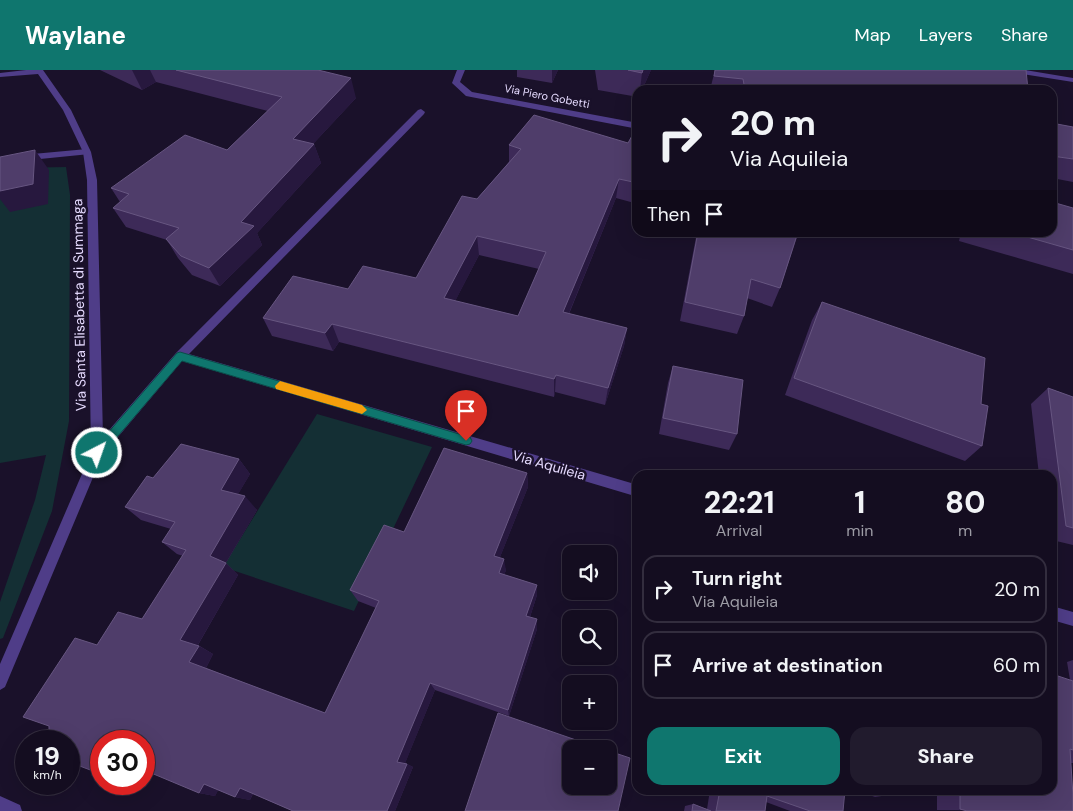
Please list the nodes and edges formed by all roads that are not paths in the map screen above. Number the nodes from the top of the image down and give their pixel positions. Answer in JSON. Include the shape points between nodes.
{"nodes":[{"id":1,"x":40,"y":70,"type":"edge"},
{"id":2,"x":461,"y":70,"type":"edge"},
{"id":3,"x":1010,"y":70,"type":"edge"},
{"id":4,"x":0,"y":75,"type":"edge"},
{"id":5,"x":1073,"y":80,"type":"edge"},
{"id":6,"x":421,"y":112,"type":"dead end"},
{"id":7,"x":632,"y":125,"type":"edge"},
{"id":8,"x":87,"y":152,"type":"junction"},
{"id":9,"x":0,"y":160,"type":"edge"},
{"id":10,"x":180,"y":356,"type":"junction"},
{"id":11,"x":97,"y":453,"type":"junction"},
{"id":12,"x":632,"y":489,"type":"edge"},
{"id":13,"x":1057,"y":614,"type":"edge"},
{"id":14,"x":1073,"y":619,"type":"edge"},
{"id":15,"x":0,"y":682,"type":"edge"},
{"id":16,"x":0,"y":804,"type":"edge"},
{"id":17,"x":14,"y":811,"type":"edge"}],
"edges":[{"from":1,"to":4,"type":"street"},
{"from":1,"to":8,"type":"street","name":"Via Santa Elisabetta di Summaga","via":[[67,110]]},
{"from":2,"to":7,"type":"street","name":"Via Piero Gobetti","via":[[456,83],[469,94]]},
{"from":3,"to":5,"type":"street"},
{"from":6,"to":10,"type":"street"},
{"from":8,"to":9,"type":"street"},
{"from":8,"to":11,"type":"street","name":"Via Santa Elisabetta di Summaga","via":[[92,180]]},
{"from":10,"to":11,"type":"street"},
{"from":10,"to":12,"type":"street","name":"Via Aquileia"},
{"from":11,"to":15,"type":"street","name":"Via Santa Elisabetta di Summaga"},
{"from":13,"to":14,"type":"street"},
{"from":16,"to":17,"type":"street"}]}
